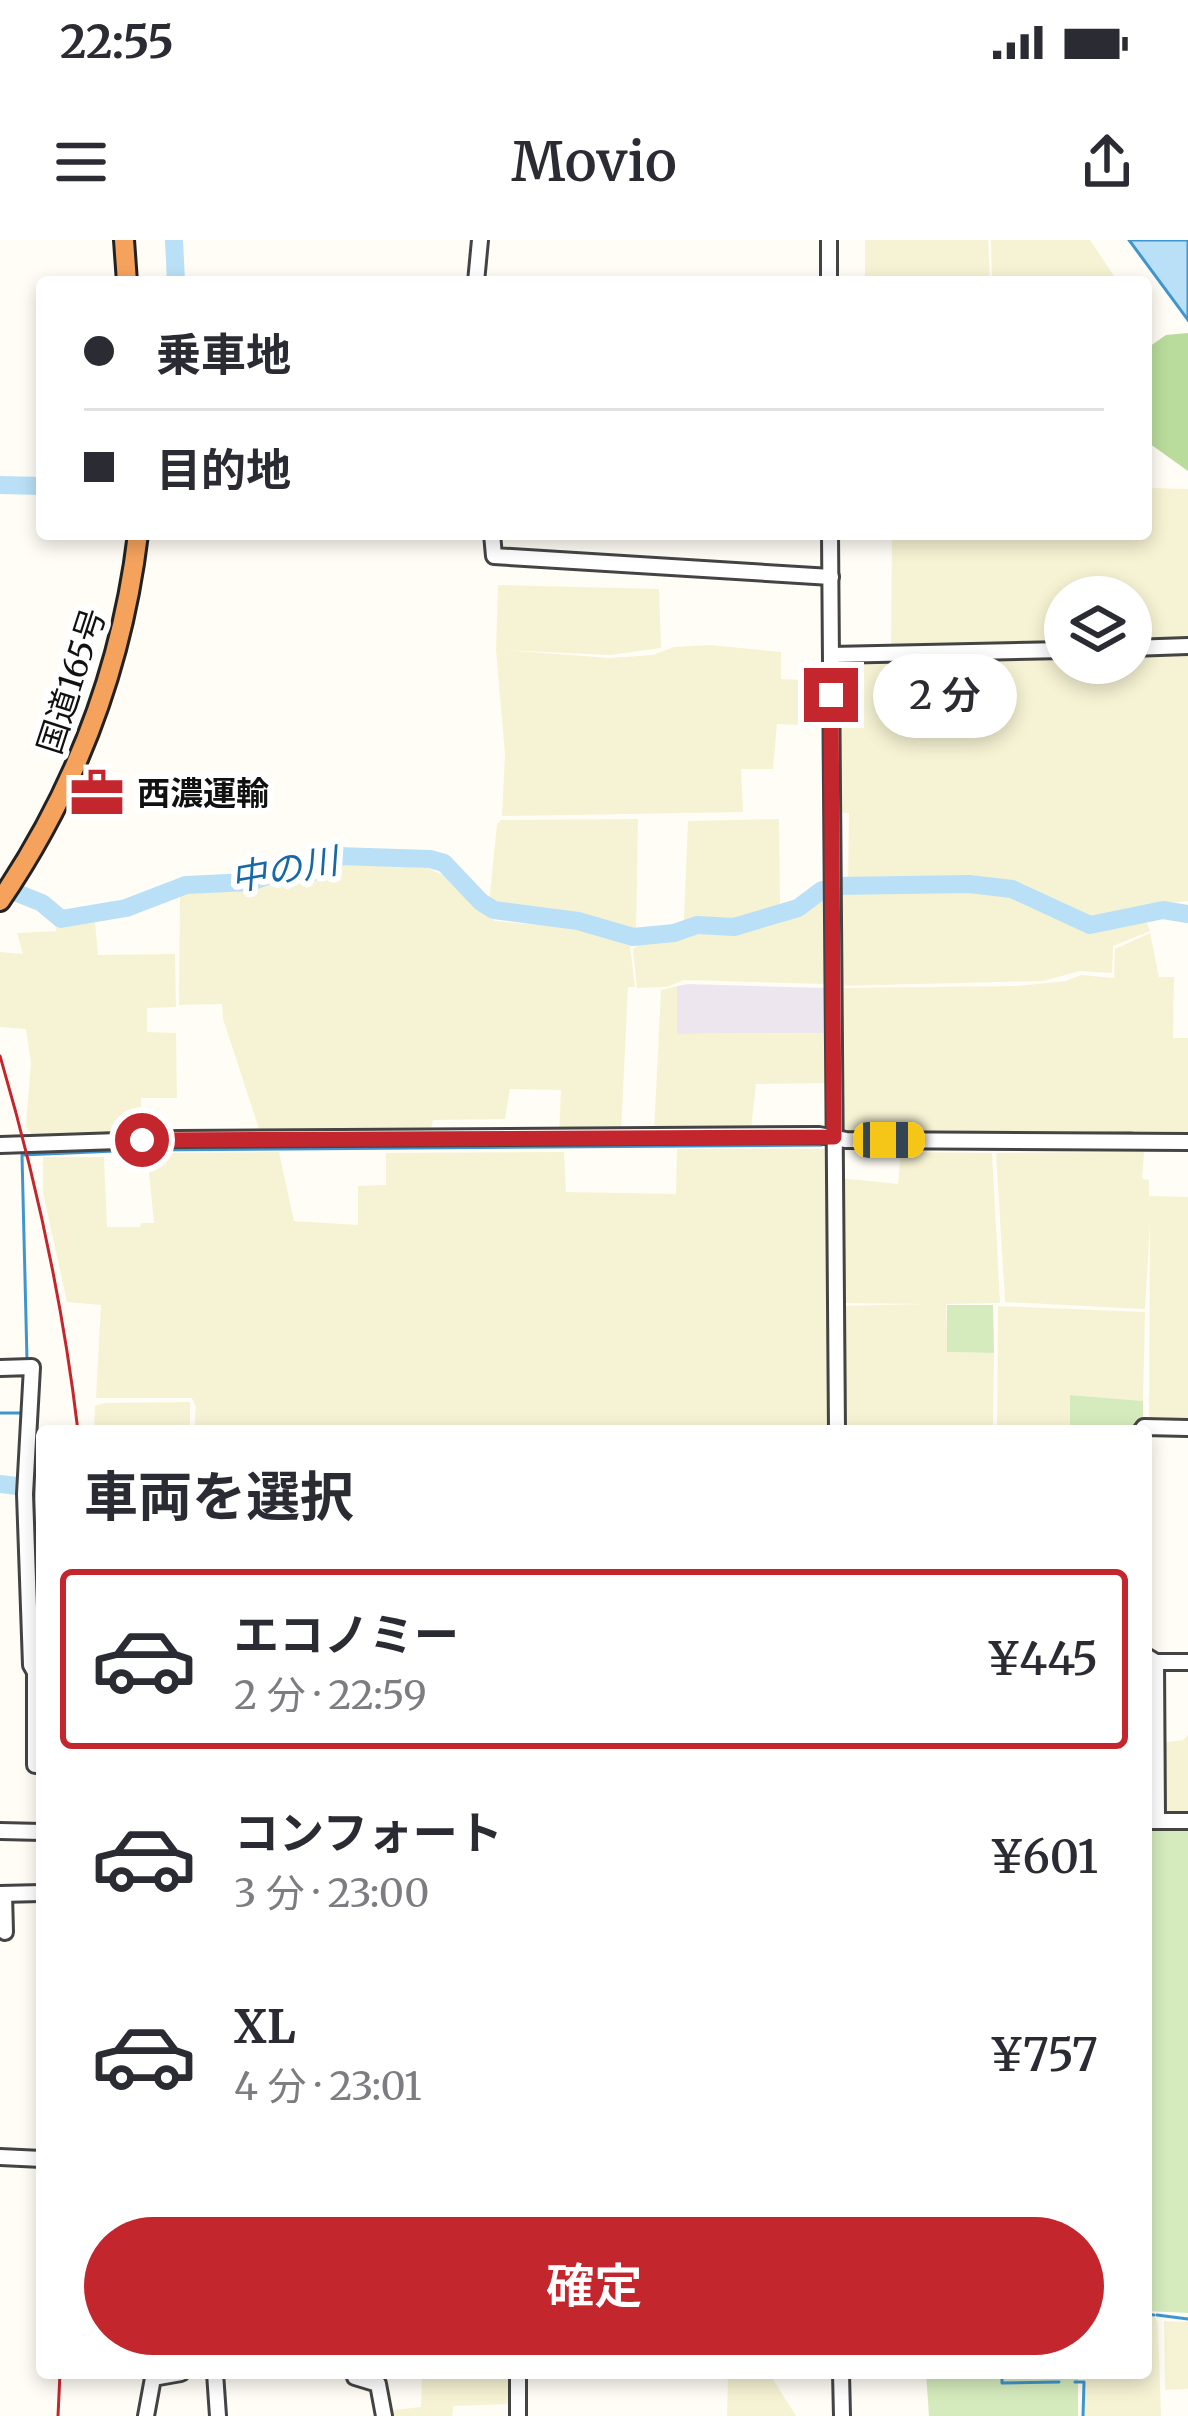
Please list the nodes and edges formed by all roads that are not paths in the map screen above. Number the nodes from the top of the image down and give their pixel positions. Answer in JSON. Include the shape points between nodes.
{"nodes":[{"id":1,"x":124,"y":240,"type":"edge"},
{"id":2,"x":480,"y":240,"type":"edge"},
{"id":3,"x":829,"y":240,"type":"edge"},
{"id":4,"x":127,"y":276,"type":"edge"},
{"id":5,"x":477,"y":276,"type":"edge"},
{"id":6,"x":829,"y":276,"type":"edge"},
{"id":7,"x":137,"y":540,"type":"edge"},
{"id":8,"x":493,"y":540,"type":"edge"},
{"id":9,"x":830,"y":540,"type":"edge"},
{"id":10,"x":831,"y":577,"type":"junction"},
{"id":11,"x":1188,"y":646,"type":"edge"},
{"id":12,"x":1152,"y":647,"type":"edge"},
{"id":13,"x":1044,"y":650,"type":"edge"},
{"id":14,"x":831,"y":655,"type":"junction"},
{"id":15,"x":0,"y":901,"type":"edge"},
{"id":16,"x":834,"y":1137,"type":"junction"},
{"id":17,"x":1188,"y":1142,"type":"edge"},
{"id":18,"x":0,"y":1145,"type":"edge"},
{"id":19,"x":0,"y":1368,"type":"edge"},
{"id":20,"x":837,"y":1425,"type":"edge"},
{"id":21,"x":1152,"y":1427,"type":"edge"},
{"id":22,"x":1188,"y":1428,"type":"edge"},
{"id":23,"x":1152,"y":1659,"type":"edge"},
{"id":24,"x":1188,"y":1662,"type":"edge"},
{"id":25,"x":36,"y":1668,"type":"edge"},
{"id":26,"x":1152,"y":1821,"type":"edge"},
{"id":27,"x":1188,"y":1821,"type":"edge"},
{"id":28,"x":0,"y":1831,"type":"edge"},
{"id":29,"x":36,"y":1832,"type":"edge"},
{"id":30,"x":36,"y":1893,"type":"edge"},
{"id":31,"x":2,"y":1894,"type":"edge"},
{"id":32,"x":4,"y":1932,"type":"dead end"},
{"id":33,"x":0,"y":2157,"type":"edge"},
{"id":34,"x":36,"y":2159,"type":"edge"},
{"id":35,"x":153,"y":2379,"type":"edge"},
{"id":36,"x":215,"y":2379,"type":"edge"},
{"id":37,"x":362,"y":2379,"type":"edge"},
{"id":38,"x":518,"y":2379,"type":"edge"},
{"id":39,"x":841,"y":2379,"type":"edge"},
{"id":40,"x":146,"y":2416,"type":"edge"},
{"id":41,"x":218,"y":2416,"type":"edge"},
{"id":42,"x":384,"y":2416,"type":"edge"},
{"id":43,"x":518,"y":2416,"type":"edge"},
{"id":44,"x":842,"y":2416,"type":"edge"}],
"edges":[{"from":1,"to":4,"type":"highway"},
{"from":2,"to":5,"type":"street"},
{"from":3,"to":6,"type":"street"},
{"from":7,"to":15,"type":"highway","name":"国道165号","via":[[116,657],[89,740]]},
{"from":8,"to":10,"type":"street","via":[[494,556]]},
{"from":9,"to":10,"type":"street"},
{"from":10,"to":14,"type":"street"},
{"from":11,"to":12,"type":"street"},
{"from":13,"to":14,"type":"street"},
{"from":14,"to":16,"type":"street"},
{"from":16,"to":17,"type":"street"},
{"from":16,"to":18,"type":"street"},
{"from":16,"to":20,"type":"street"},
{"from":19,"to":25,"type":"street","via":[[32,1367],[26,1488]]},
{"from":21,"to":22,"type":"street"},
{"from":23,"to":24,"type":"street"},
{"from":26,"to":27,"type":"street"},
{"from":28,"to":29,"type":"street"},
{"from":30,"to":31,"type":"street"},
{"from":31,"to":32,"type":"street"},
{"from":33,"to":34,"type":"street"},
{"from":35,"to":40,"type":"street"},
{"from":36,"to":41,"type":"street"},
{"from":37,"to":42,"type":"street","via":[[378,2384]]},
{"from":38,"to":43,"type":"street"},
{"from":39,"to":44,"type":"street"}]}
